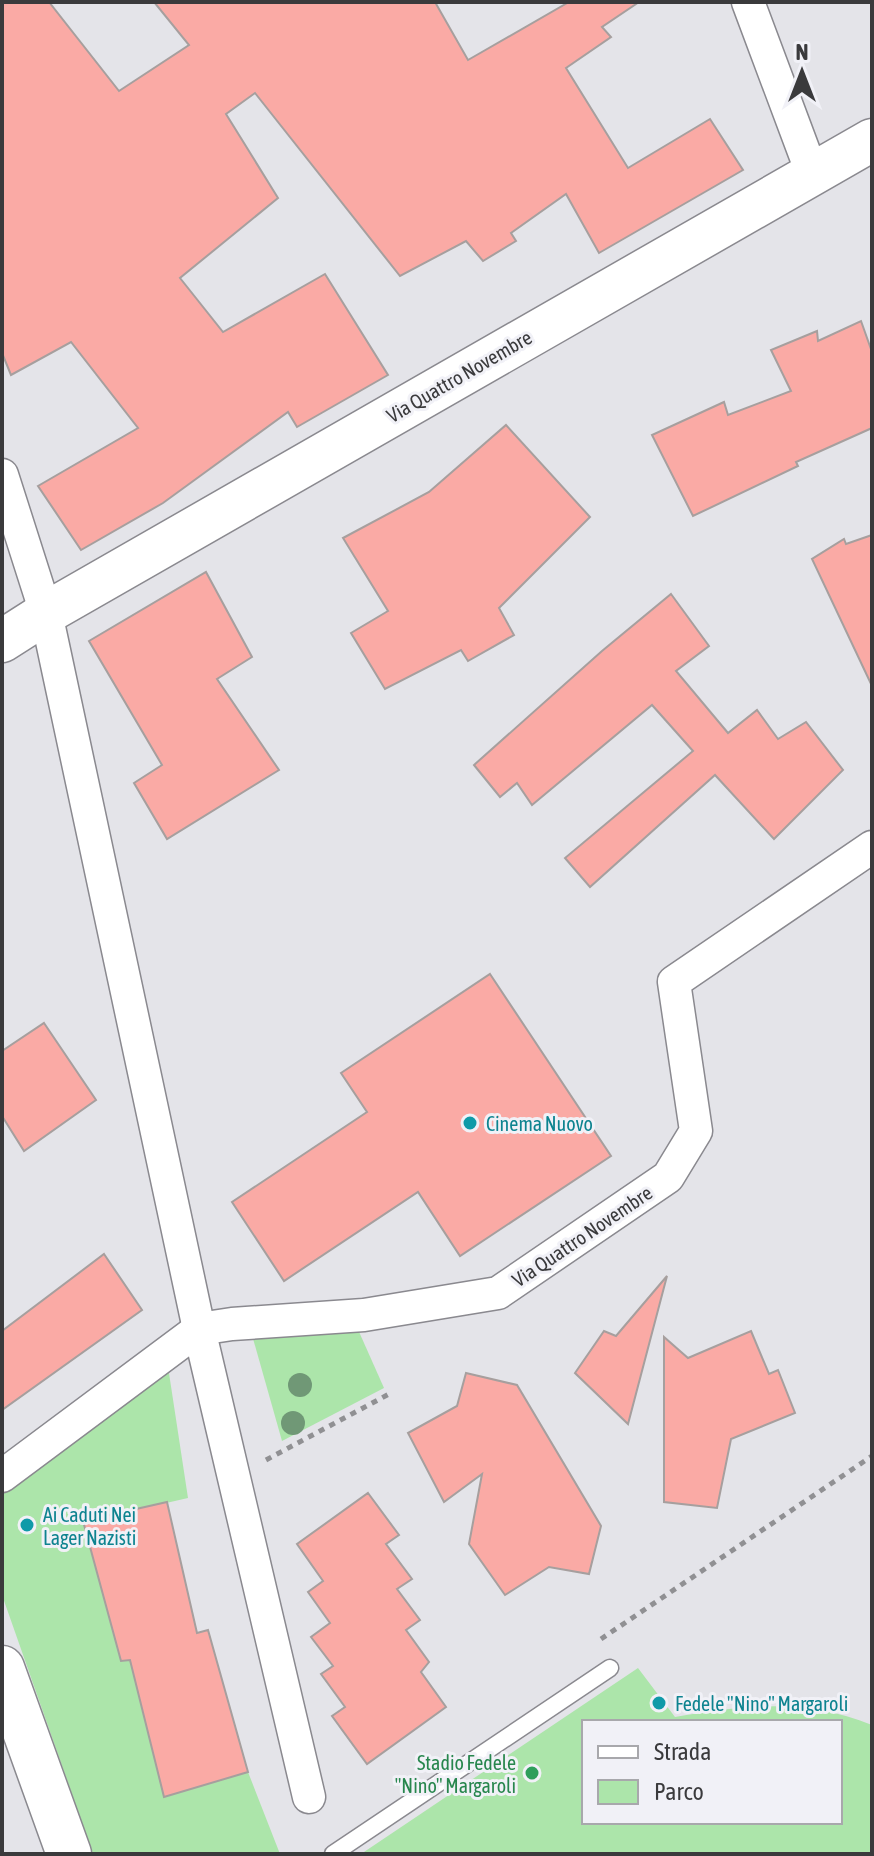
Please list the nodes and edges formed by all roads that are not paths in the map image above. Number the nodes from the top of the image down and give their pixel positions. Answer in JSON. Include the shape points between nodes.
{"nodes":[{"id":1,"x":748,"y":2,"type":"edge"},
{"id":2,"x":872,"y":140,"type":"edge"},
{"id":3,"x":812,"y":173,"type":"junction"},
{"id":4,"x":2,"y":475,"type":"edge"},
{"id":5,"x":46,"y":613,"type":"junction"},
{"id":6,"x":2,"y":641,"type":"edge"},
{"id":7,"x":872,"y":847,"type":"edge"},
{"id":8,"x":199,"y":1329,"type":"junction"},
{"id":9,"x":2,"y":1476,"type":"edge"},
{"id":10,"x":2,"y":1668,"type":"edge"},
{"id":11,"x":610,"y":1668,"type":"dead end"},
{"id":12,"x":309,"y":1797,"type":"dead end"},
{"id":13,"x":69,"y":1854,"type":"edge"},
{"id":14,"x":333,"y":1854,"type":"edge"}],
"edges":[{"from":1,"to":3,"type":"street"},
{"from":2,"to":3,"type":"street","name":"Via Quattro Novembre"},
{"from":3,"to":5,"type":"street","name":"Via Quattro Novembre"},
{"from":4,"to":5,"type":"street"},
{"from":5,"to":6,"type":"street","name":"Via Quattro Novembre"},
{"from":5,"to":8,"type":"street"},
{"from":7,"to":8,"type":"street","name":"Via Quattro Novembre","via":[[674,982],[696,1131],[668,1177],[498,1293],[364,1315]]},
{"from":8,"to":9,"type":"street","name":"Via Quattro Novembre"},
{"from":8,"to":12,"type":"street"},
{"from":10,"to":13,"type":"main road"},
{"from":11,"to":14,"type":"lane"}]}
